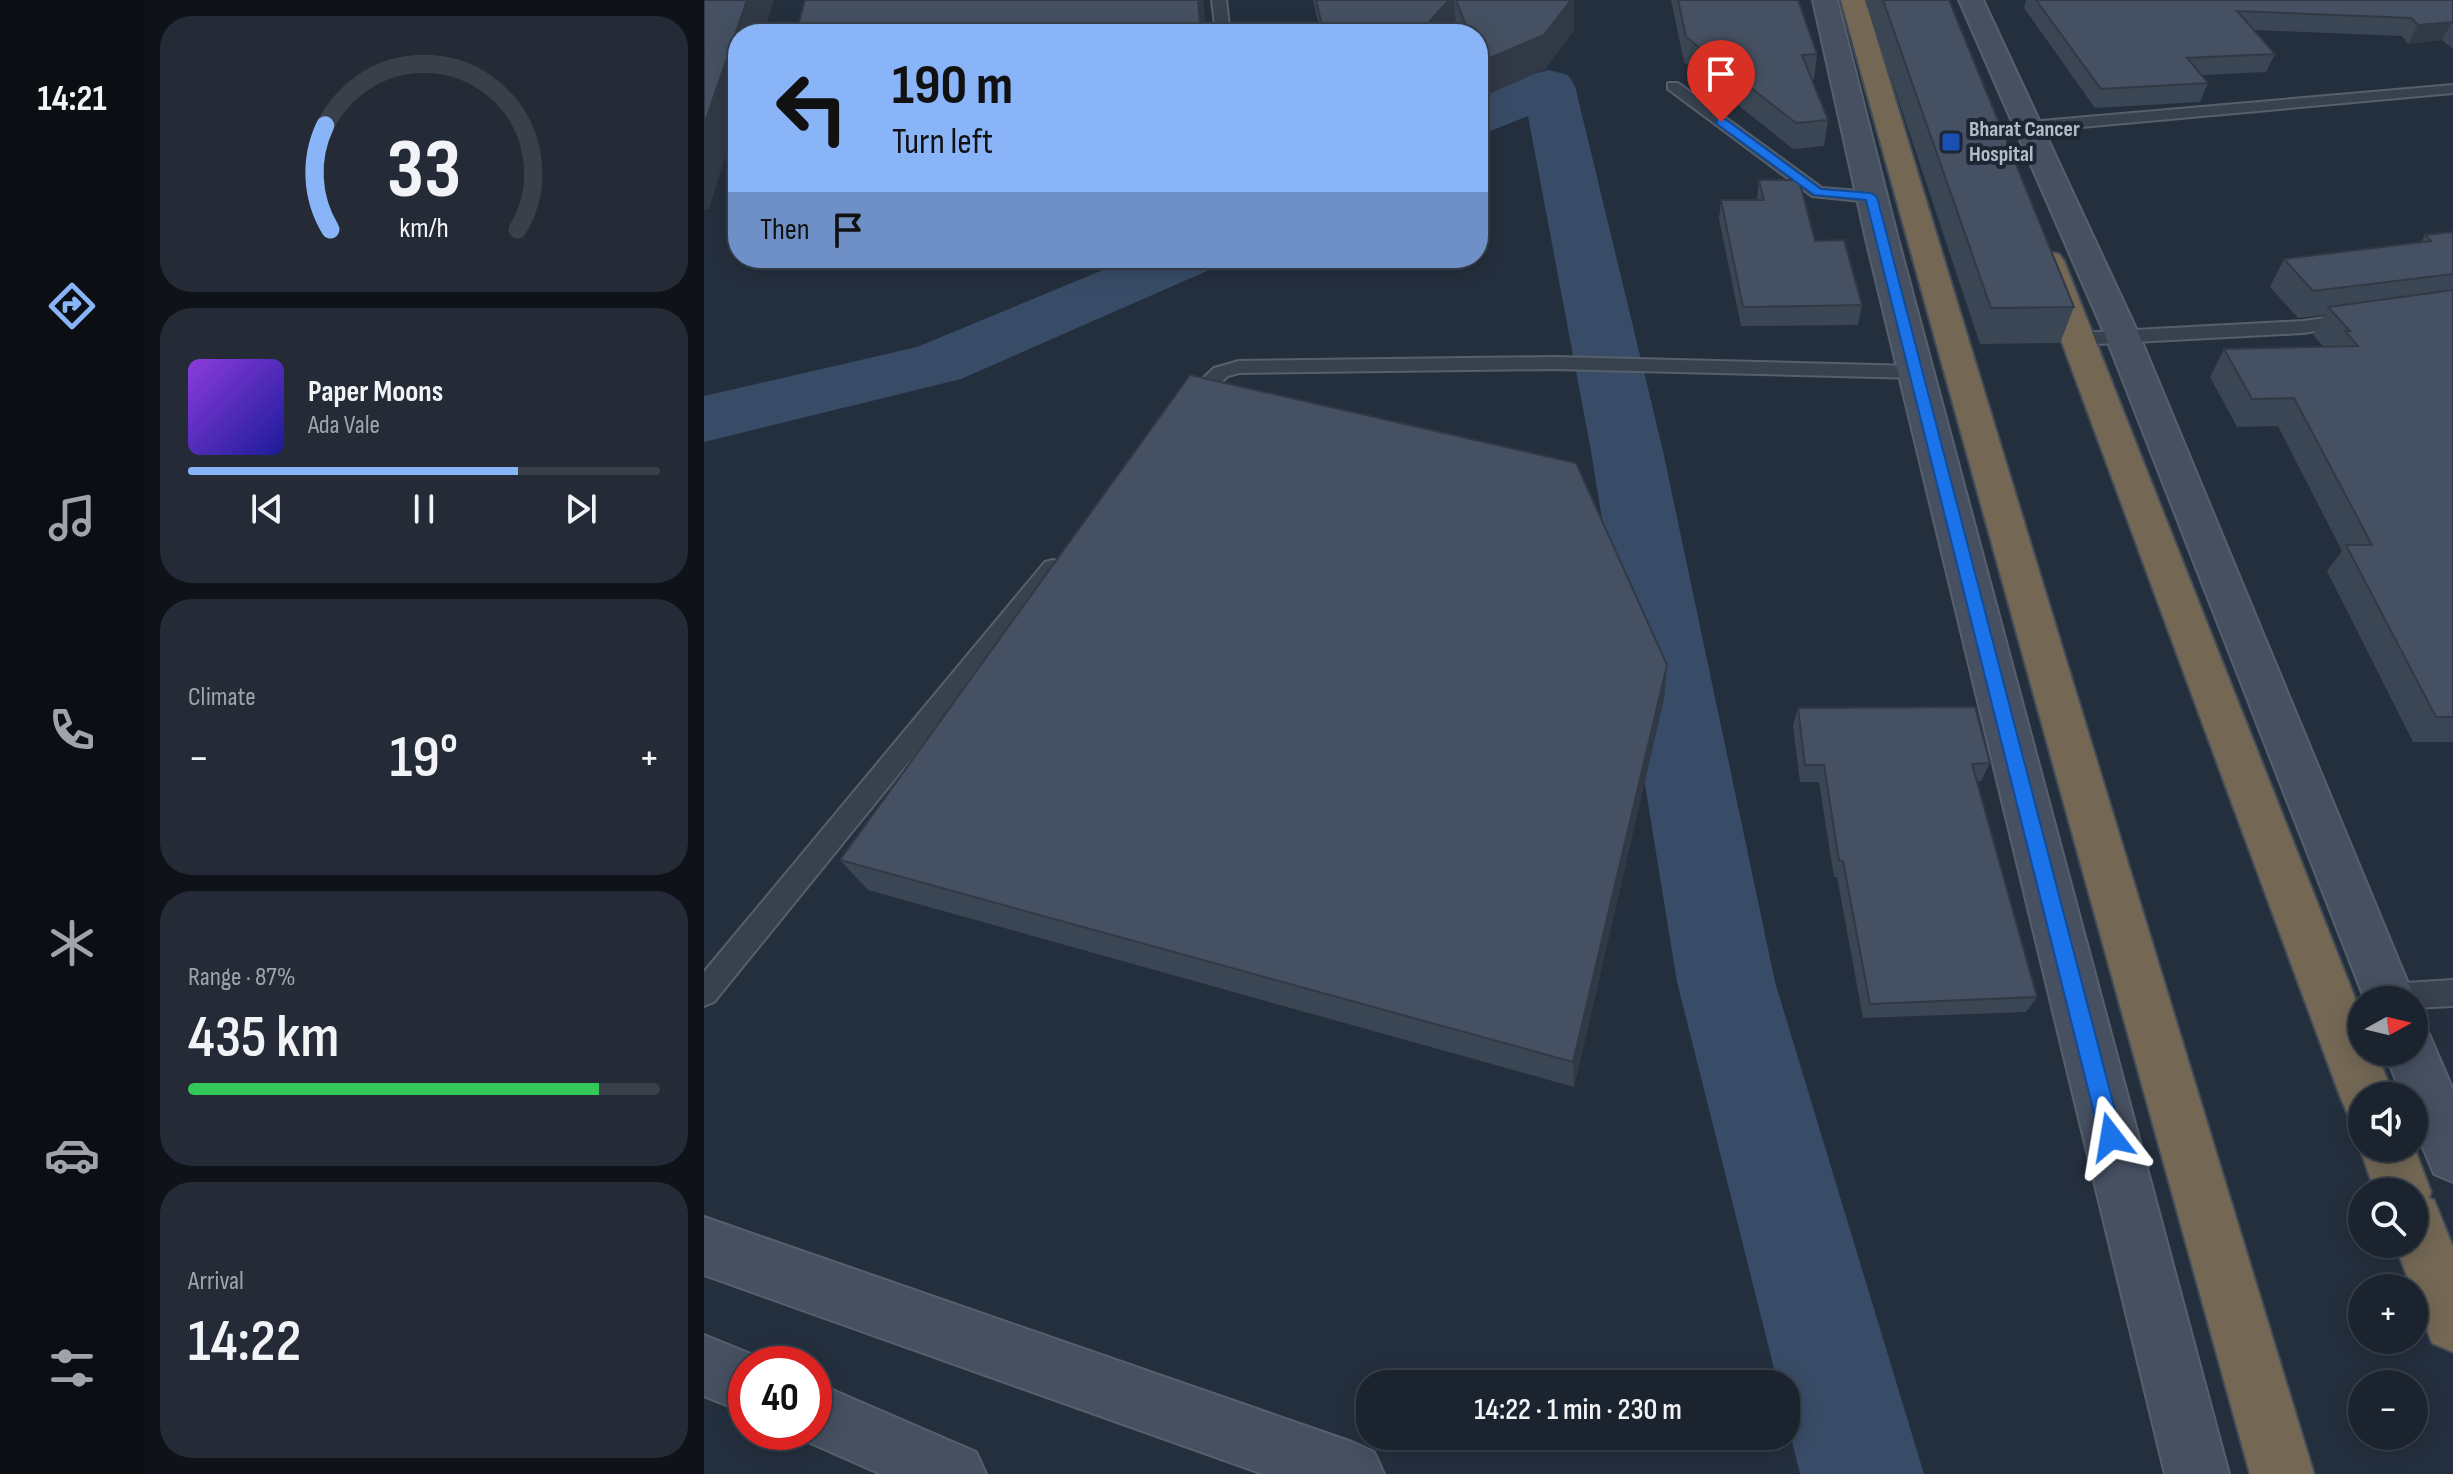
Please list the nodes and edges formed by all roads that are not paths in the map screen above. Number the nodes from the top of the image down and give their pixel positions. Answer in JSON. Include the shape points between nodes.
{"nodes":[{"id":1,"x":1219,"y":0,"type":"edge"},
{"id":2,"x":1825,"y":0,"type":"edge"},
{"id":3,"x":1853,"y":0,"type":"edge"},
{"id":4,"x":1943,"y":0,"type":"edge"},
{"id":5,"x":1971,"y":0,"type":"edge"},
{"id":6,"x":1222,"y":24,"type":"edge"},
{"id":7,"x":1966,"y":58,"type":"edge"},
{"id":8,"x":1673,"y":86,"type":"dead end"},
{"id":9,"x":2453,"y":89,"type":"edge"},
{"id":10,"x":1983,"y":101,"type":"edge"},
{"id":11,"x":2010,"y":138,"type":"junction"},
{"id":12,"x":1871,"y":197,"type":"junction"},
{"id":13,"x":2040,"y":241,"type":"edge"},
{"id":14,"x":2363,"y":319,"type":"edge"},
{"id":15,"x":2123,"y":337,"type":"junction"},
{"id":16,"x":2079,"y":339,"type":"junction"},
{"id":17,"x":1916,"y":372,"type":"junction"},
{"id":18,"x":1172,"y":422,"type":"edge"},
{"id":19,"x":1063,"y":556,"type":"edge"},
{"id":20,"x":2385,"y":986,"type":"edge"},
{"id":21,"x":704,"y":993,"type":"edge"},
{"id":22,"x":2453,"y":993,"type":"edge"},
{"id":23,"x":2428,"y":995,"type":"edge"},
{"id":24,"x":2417,"y":1066,"type":"edge"},
{"id":25,"x":2362,"y":1082,"type":"edge"},
{"id":26,"x":2453,"y":1155,"type":"edge"},
{"id":27,"x":704,"y":1246,"type":"edge"},
{"id":28,"x":2428,"y":1257,"type":"edge"},
{"id":29,"x":2453,"y":1322,"type":"edge"},
{"id":30,"x":704,"y":1365,"type":"edge"},
{"id":31,"x":728,"y":1375,"type":"edge"},
{"id":32,"x":832,"y":1421,"type":"edge"},
{"id":33,"x":954,"y":1474,"type":"edge"},
{"id":34,"x":1352,"y":1474,"type":"edge"},
{"id":35,"x":2197,"y":1474,"type":"edge"},
{"id":36,"x":2282,"y":1474,"type":"edge"}],
"edges":[{"from":1,"to":6,"type":"lane"},
{"from":2,"to":12,"type":"street"},
{"from":3,"to":36,"type":"highway"},
{"from":4,"to":7,"type":"highway"},
{"from":5,"to":11,"type":"street"},
{"from":8,"to":12,"type":"lane","via":[[1818,193]]},
{"from":9,"to":11,"type":"lane"},
{"from":10,"to":11,"type":"highway"},
{"from":11,"to":15,"type":"street"},
{"from":12,"to":17,"type":"street"},
{"from":13,"to":16,"type":"highway"},
{"from":14,"to":15,"type":"lane"},
{"from":15,"to":16,"type":"lane"},
{"from":15,"to":20,"type":"street"},
{"from":16,"to":25,"type":"highway"},
{"from":17,"to":18,"type":"lane","via":[[1554,363],[1239,367],[1202,386]]},
{"from":17,"to":35,"type":"street"},
{"from":19,"to":21,"type":"lane"},
{"from":22,"to":23,"type":"lane"},
{"from":24,"to":26,"type":"street"},
{"from":27,"to":34,"type":"street"},
{"from":28,"to":29,"type":"highway"},
{"from":30,"to":31,"type":"street"},
{"from":32,"to":33,"type":"street"}]}
